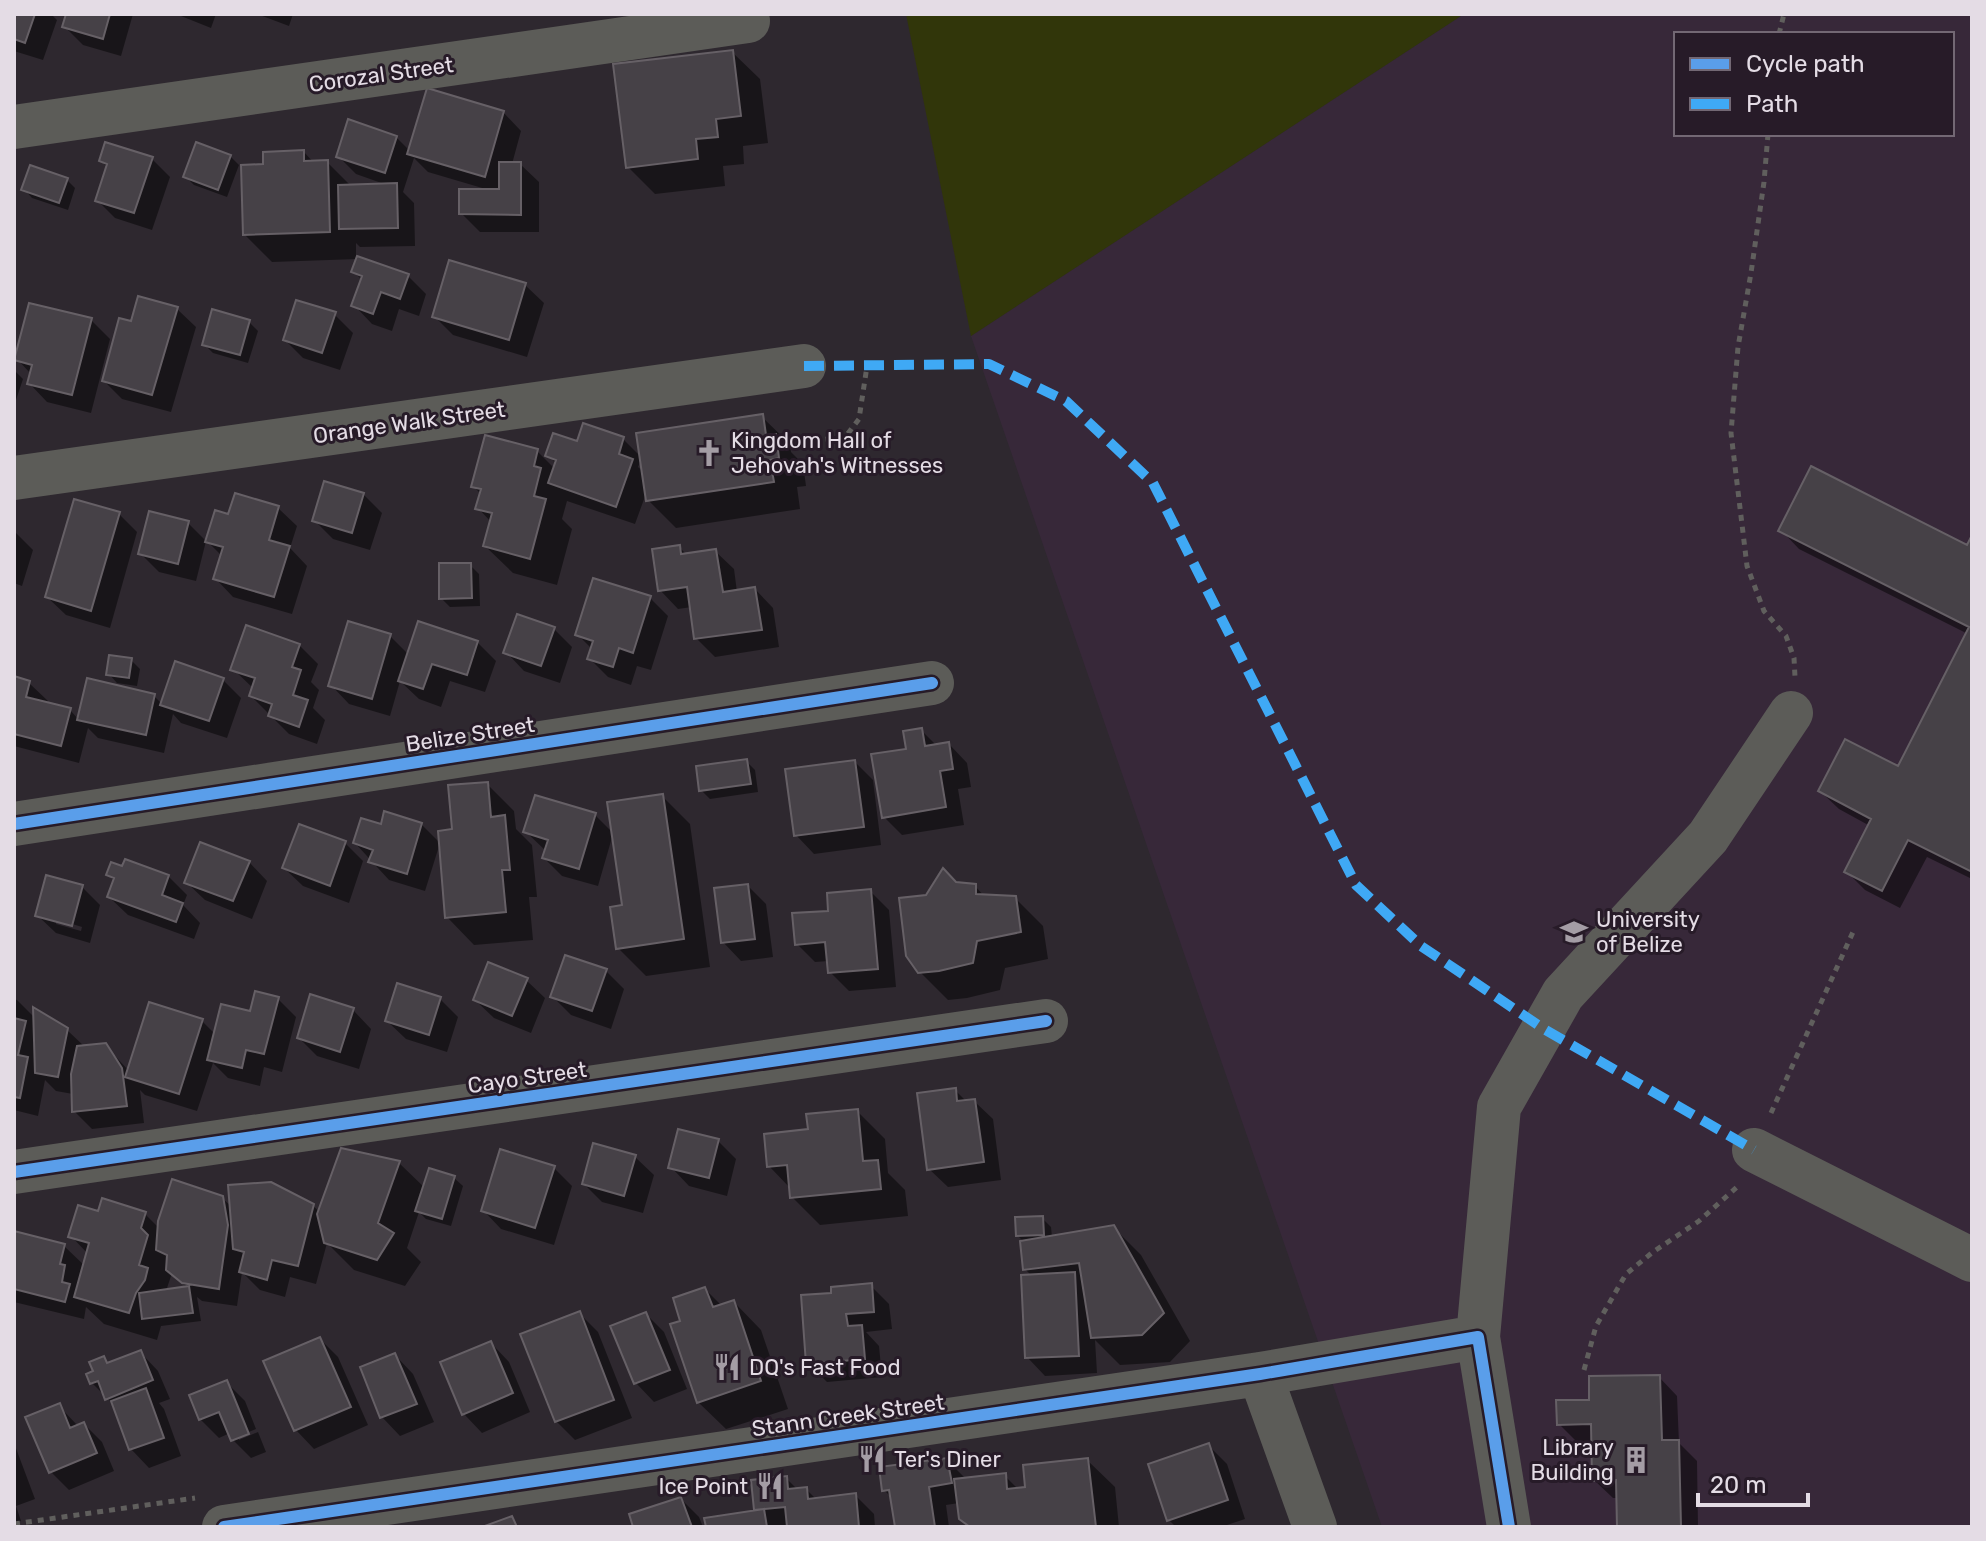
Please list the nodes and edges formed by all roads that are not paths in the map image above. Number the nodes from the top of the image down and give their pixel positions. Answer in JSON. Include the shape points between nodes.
{"nodes":[{"id":1,"x":748,"y":21,"type":"dead end"},
{"id":2,"x":14,"y":127,"type":"edge"},
{"id":3,"x":804,"y":366,"type":"dead end"},
{"id":4,"x":14,"y":478,"type":"edge"},
{"id":5,"x":932,"y":683,"type":"dead end"},
{"id":6,"x":1791,"y":713,"type":"road end"},
{"id":7,"x":14,"y":824,"type":"edge"},
{"id":8,"x":1046,"y":1021,"type":"dead end"},
{"id":9,"x":1754,"y":1150,"type":"dead end"},
{"id":10,"x":14,"y":1172,"type":"edge"},
{"id":11,"x":1971,"y":1258,"type":"edge"},
{"id":12,"x":1478,"y":1337,"type":"junction"},
{"id":13,"x":1260,"y":1374,"type":"junction"},
{"id":14,"x":224,"y":1527,"type":"edge"},
{"id":15,"x":1315,"y":1527,"type":"edge"},
{"id":16,"x":1509,"y":1527,"type":"edge"}],
"edges":[{"from":1,"to":2,"type":"street","name":"Corozal Street"},
{"from":3,"to":4,"type":"street","name":"Orange Walk Street"},
{"from":5,"to":7,"type":"street","name":"Belize Street"},
{"from":6,"to":12,"type":"street","via":[[1708,837],[1563,994],[1499,1107]]},
{"from":8,"to":10,"type":"street","name":"Cayo Street"},
{"from":9,"to":11,"type":"street"},
{"from":12,"to":13,"type":"street","name":"Stann Creek Street"},
{"from":12,"to":16,"type":"street"},
{"from":13,"to":14,"type":"street","name":"Stann Creek Street"},
{"from":13,"to":15,"type":"street"}]}
